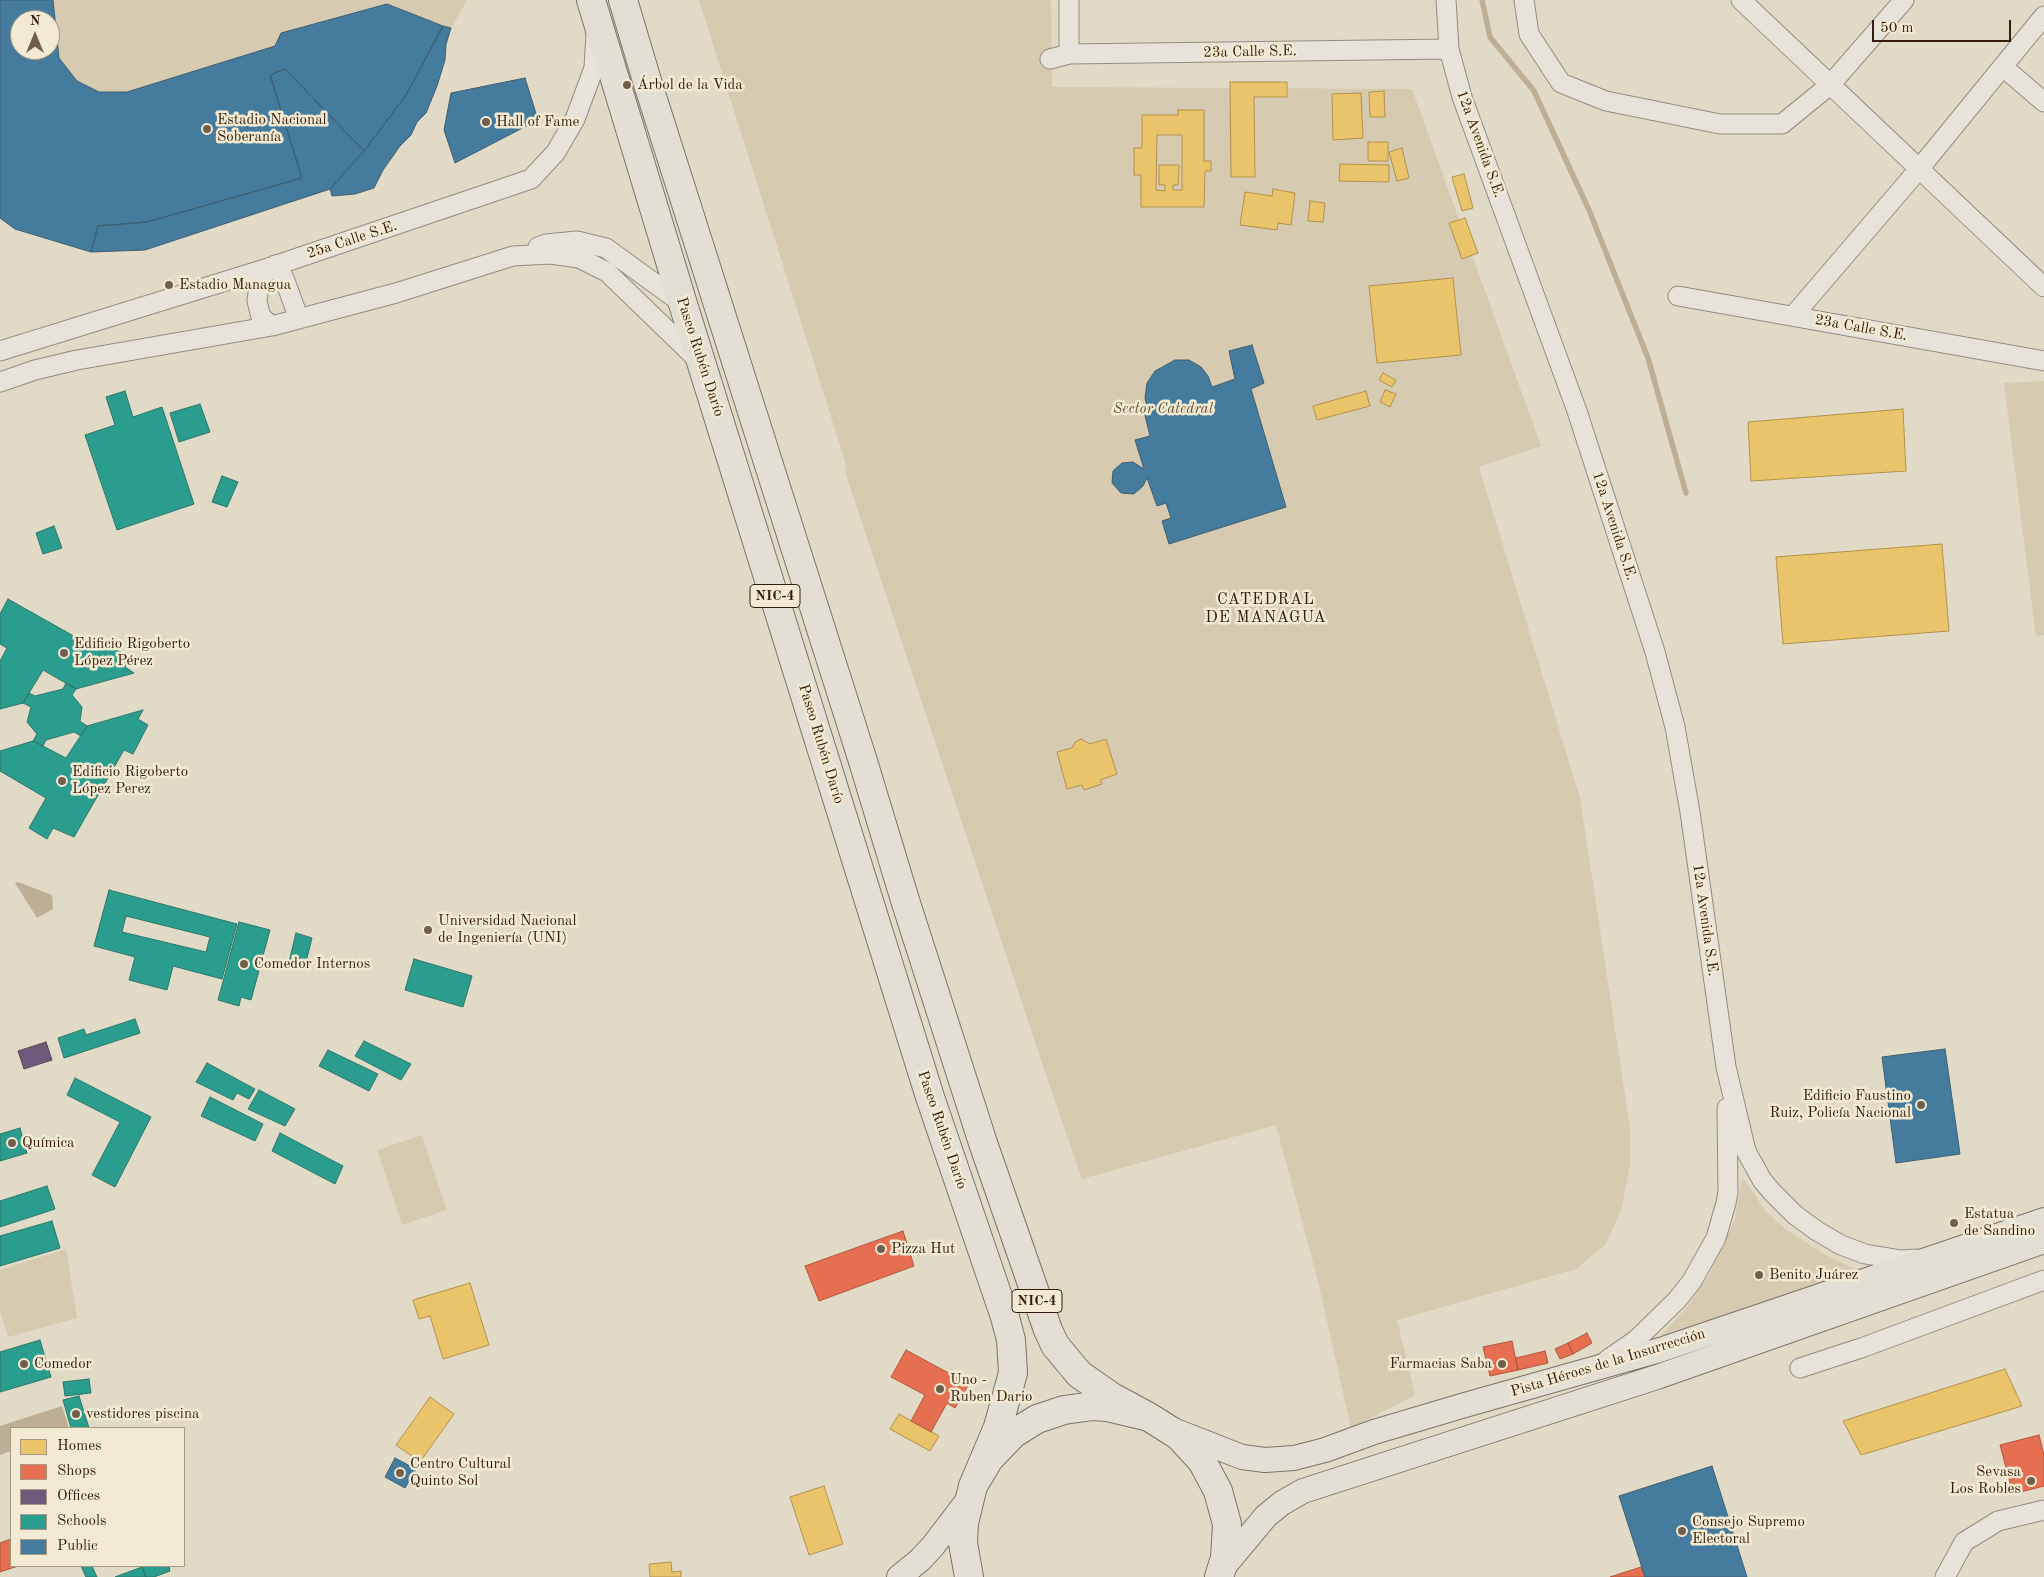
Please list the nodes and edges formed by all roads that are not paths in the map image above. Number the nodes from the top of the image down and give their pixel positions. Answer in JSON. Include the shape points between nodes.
{"nodes":[{"id":1,"x":623,"y":0,"type":"edge"},
{"id":2,"x":1069,"y":0,"type":"edge"},
{"id":3,"x":1446,"y":0,"type":"edge"},
{"id":4,"x":1524,"y":0,"type":"edge"},
{"id":5,"x":1741,"y":0,"type":"edge"},
{"id":6,"x":1904,"y":0,"type":"edge"},
{"id":7,"x":599,"y":6,"type":"edge"},
{"id":8,"x":2044,"y":16,"type":"edge"},
{"id":9,"x":1450,"y":49,"type":"junction"},
{"id":10,"x":1069,"y":54,"type":"junction"},
{"id":11,"x":1050,"y":59,"type":"dead end"},
{"id":12,"x":2002,"y":66,"type":"junction"},
{"id":13,"x":648,"y":84,"type":"junction"},
{"id":14,"x":1830,"y":86,"type":"junction"},
{"id":15,"x":2044,"y":102,"type":"edge"},
{"id":16,"x":1919,"y":169,"type":"junction"},
{"id":17,"x":513,"y":256,"type":"junction"},
{"id":18,"x":271,"y":266,"type":"junction"},
{"id":19,"x":2044,"y":287,"type":"edge"},
{"id":20,"x":1678,"y":296,"type":"dead end"},
{"id":21,"x":683,"y":304,"type":"junction"},
{"id":22,"x":1793,"y":316,"type":"junction"},
{"id":23,"x":299,"y":319,"type":"junction"},
{"id":24,"x":272,"y":326,"type":"junction"},
{"id":25,"x":0,"y":351,"type":"edge"},
{"id":26,"x":2044,"y":360,"type":"edge"},
{"id":27,"x":703,"y":365,"type":"junction"},
{"id":28,"x":0,"y":382,"type":"edge"},
{"id":29,"x":1726,"y":1067,"type":"junction"},
{"id":30,"x":2044,"y":1220,"type":"edge"},
{"id":31,"x":2044,"y":1241,"type":"edge"},
{"id":32,"x":1928,"y":1258,"type":"junction"},
{"id":33,"x":2044,"y":1280,"type":"edge"},
{"id":34,"x":1800,"y":1368,"type":"dead end"},
{"id":35,"x":1592,"y":1369,"type":"junction"},
{"id":36,"x":1159,"y":1423,"type":"junction"},
{"id":37,"x":971,"y":1493,"type":"junction"},
{"id":38,"x":2044,"y":1510,"type":"edge"},
{"id":39,"x":1220,"y":1573,"type":"edge"},
{"id":40,"x":899,"y":1577,"type":"edge"},
{"id":41,"x":969,"y":1577,"type":"edge"},
{"id":42,"x":1945,"y":1577,"type":"edge"}],
"edges":[{"from":1,"to":13,"type":"highway","number":"NIC-4"},
{"from":2,"to":10,"type":"street"},
{"from":3,"to":9,"type":"street","name":"12a Avenida S.E."},
{"from":4,"to":14,"type":"street","via":[[1529,34],[1561,83],[1606,101],[1720,124],[1782,124]]},
{"from":5,"to":14,"type":"street"},
{"from":6,"to":14,"type":"street"},
{"from":7,"to":13,"type":"highway","via":[[632,64]]},
{"from":7,"to":18,"type":"street","name":"25a Calle S.E.","via":[[594,68],[575,118],[556,152],[531,179]]},
{"from":7,"to":21,"type":"highway","name":"Paseo Rubén Darío","number":"NIC-4"},
{"from":8,"to":12,"type":"street"},
{"from":9,"to":10,"type":"street","name":"23a Calle S.E."},
{"from":9,"to":29,"type":"street","name":"12a Avenida S.E.","via":[[1462,96],[1577,411],[1655,652],[1682,767]]},
{"from":10,"to":11,"type":"street","name":"23a Calle S.E."},
{"from":12,"to":15,"type":"street"},
{"from":12,"to":16,"type":"street"},
{"from":13,"to":36,"type":"highway","number":"NIC-4","via":[[983,1143],[1048,1330],[1055,1345],[1079,1374]]},
{"from":14,"to":16,"type":"street"},
{"from":16,"to":19,"type":"street"},
{"from":16,"to":22,"type":"street"},
{"from":17,"to":21,"type":"street","via":[[546,244],[577,241],[606,248]]},
{"from":17,"to":23,"type":"street","via":[[396,294]]},
{"from":17,"to":27,"type":"street","via":[[550,254],[579,258],[607,272]]},
{"from":18,"to":23,"type":"street","via":[[284,278]]},
{"from":18,"to":24,"type":"street","via":[[259,284],[257,301],[261,317]]},
{"from":18,"to":25,"type":"street","name":"25a Calle S.E."},
{"from":20,"to":22,"type":"street","name":"23a Calle S.E."},
{"from":21,"to":27,"type":"highway","name":"Paseo Rubén Darío","number":"NIC-4"},
{"from":22,"to":26,"type":"street","name":"23a Calle S.E."},
{"from":23,"to":24,"type":"street"},
{"from":24,"to":28,"type":"street","via":[[77,360]]},
{"from":27,"to":37,"type":"highway","name":"Paseo Rubén Darío","number":"NIC-4","via":[[927,1087],[1011,1340],[1013,1373],[1007,1397]]},
{"from":29,"to":32,"type":"street","name":"12a Avenida S.E.","via":[[1746,1151],[1762,1180],[1795,1215],[1841,1245],[1865,1254],[1900,1260]]},
{"from":29,"to":35,"type":"street","name":"12a Avenida S.E.","via":[[1728,1192],[1716,1238],[1692,1281],[1665,1313],[1622,1352]]},
{"from":30,"to":32,"type":"main road","name":"Pista Héroes de la Insurrección"},
{"from":31,"to":39,"type":"main road","name":"Pista Héroes de la Insurrección","via":[[1657,1377],[1303,1491],[1266,1516]]},
{"from":32,"to":35,"type":"main road","name":"Pista Héroes de la Insurrección","via":[[1660,1350]]},
{"from":33,"to":34,"type":"street"},
{"from":35,"to":36,"type":"main road","name":"Pista Héroes de la Insurrección","via":[[1294,1458],[1265,1460],[1242,1457]]},
{"from":36,"to":37,"type":"highway","number":"NIC-4","via":[[1107,1406],[1078,1407],[1050,1414],[1025,1426],[1002,1444],[989,1459]]},
{"from":36,"to":39,"type":"highway","number":"NIC-4","via":[[1185,1441],[1202,1461],[1218,1491],[1227,1533]]},
{"from":37,"to":40,"type":"main road","via":[[933,1546]]},
{"from":37,"to":41,"type":"highway","number":"NIC-4","via":[[963,1543]]},
{"from":38,"to":42,"type":"street","via":[[1998,1521],[1964,1542]]}]}
